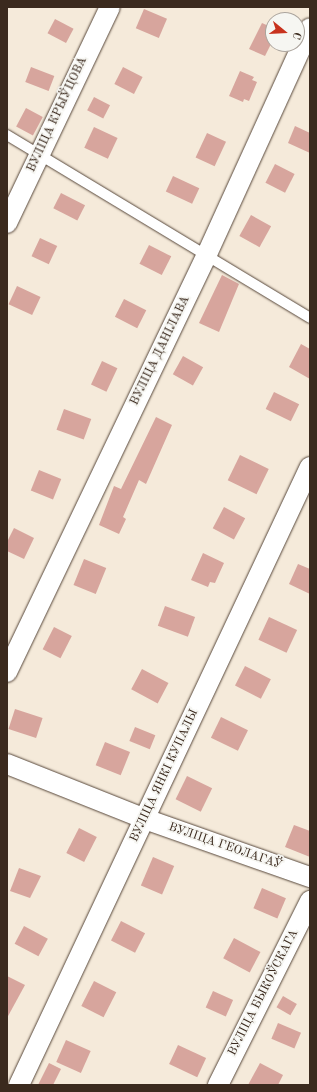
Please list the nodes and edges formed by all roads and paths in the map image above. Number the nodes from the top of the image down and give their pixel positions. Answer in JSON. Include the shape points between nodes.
{"nodes":[{"id":1,"x":110,"y":7,"type":"edge"},
{"id":2,"x":310,"y":28,"type":"edge"},
{"id":3,"x":7,"y":135,"type":"edge"},
{"id":4,"x":38,"y":156,"type":"junction"},
{"id":5,"x":7,"y":223,"type":"edge"},
{"id":6,"x":207,"y":254,"type":"junction"},
{"id":7,"x":310,"y":318,"type":"edge"},
{"id":8,"x":310,"y":467,"type":"edge"},
{"id":9,"x":7,"y":672,"type":"edge"},
{"id":10,"x":7,"y":764,"type":"edge"},
{"id":11,"x":145,"y":819,"type":"junction"},
{"id":12,"x":310,"y":877,"type":"edge"},
{"id":13,"x":310,"y":901,"type":"edge"},
{"id":14,"x":19,"y":1085,"type":"edge"},
{"id":15,"x":218,"y":1085,"type":"edge"}],
"edges":[{"from":1,"to":4,"type":"street","name":"ВУЛІЦА КРЫЎЦОВА"},
{"from":2,"to":6,"type":"street","name":"ВУЛІЦА ДАНІЛАВА"},
{"from":3,"to":4,"type":"lane"},
{"from":4,"to":5,"type":"street","name":"ВУЛІЦА КРЫЎЦОВА"},
{"from":4,"to":6,"type":"lane"},
{"from":6,"to":7,"type":"lane"},
{"from":6,"to":9,"type":"street","name":"ВУЛІЦА ДАНІЛАВА"},
{"from":8,"to":11,"type":"street","name":"ВУЛІЦА ЯНКІ КУПАЛЫ"},
{"from":10,"to":11,"type":"street","name":"ВУЛІЦА ГЕОЛАГАЎ"},
{"from":11,"to":12,"type":"street","name":"ВУЛІЦА ГЕОЛАГАЎ"},
{"from":11,"to":14,"type":"street","name":"ВУЛІЦА ЯНКІ КУПАЛЫ"},
{"from":13,"to":15,"type":"street","name":"ВУЛІЦА БЫКОЎСКАГА"}]}
